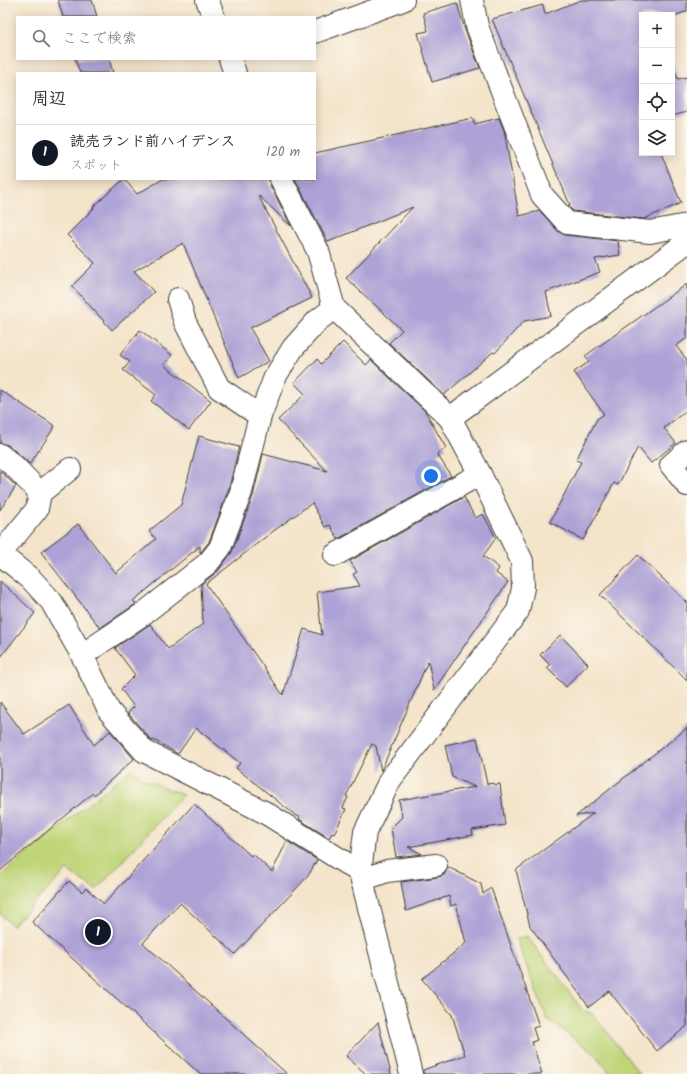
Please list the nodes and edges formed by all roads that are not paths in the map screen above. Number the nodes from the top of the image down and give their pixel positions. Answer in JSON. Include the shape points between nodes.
{"nodes":[{"id":1,"x":207,"y":0,"type":"edge"},
{"id":2,"x":403,"y":0,"type":"edge"},
{"id":3,"x":472,"y":0,"type":"edge"},
{"id":4,"x":214,"y":16,"type":"edge"},
{"id":5,"x":316,"y":32,"type":"edge"},
{"id":6,"x":282,"y":180,"type":"edge"},
{"id":7,"x":687,"y":225,"type":"edge"},
{"id":8,"x":687,"y":242,"type":"edge"},
{"id":9,"x":178,"y":299,"type":"dead end"},
{"id":10,"x":334,"y":308,"type":"junction"},
{"id":11,"x":260,"y":416,"type":"junction"},
{"id":12,"x":450,"y":418,"type":"junction"},
{"id":13,"x":687,"y":451,"type":"edge"},
{"id":14,"x":0,"y":455,"type":"edge"},
{"id":15,"x":70,"y":469,"type":"dead end"},
{"id":16,"x":480,"y":474,"type":"junction"},
{"id":17,"x":687,"y":485,"type":"edge"},
{"id":18,"x":40,"y":493,"type":"junction"},
{"id":19,"x":0,"y":554,"type":"edge"},
{"id":20,"x":335,"y":556,"type":"dead end"},
{"id":21,"x":82,"y":655,"type":"junction"},
{"id":22,"x":436,"y":865,"type":"dead end"},
{"id":23,"x":361,"y":876,"type":"junction"},
{"id":24,"x":411,"y":1074,"type":"edge"}],
"edges":[{"from":1,"to":4,"type":"street"},
{"from":2,"to":5,"type":"street"},
{"from":3,"to":7,"type":"street","via":[[477,26],[542,195],[567,223],[650,232]]},
{"from":6,"to":10,"type":"street","via":[[318,251]]},
{"from":8,"to":12,"type":"street"},
{"from":9,"to":11,"type":"street","via":[[185,322],[219,388]]},
{"from":10,"to":11,"type":"street","via":[[317,321],[293,348],[275,377]]},
{"from":10,"to":12,"type":"street"},
{"from":11,"to":21,"type":"street","via":[[241,492],[220,548],[208,563],[143,614]]},
{"from":12,"to":16,"type":"street"},
{"from":13,"to":17,"type":"street","via":[[671,465]]},
{"from":14,"to":18,"type":"street"},
{"from":15,"to":18,"type":"street"},
{"from":16,"to":20,"type":"street"},
{"from":16,"to":23,"type":"street","via":[[522,561],[523,588],[518,611],[390,780],[365,832]]},
{"from":18,"to":19,"type":"street","via":[[37,509]]},
{"from":19,"to":21,"type":"street","via":[[31,579],[51,601]]},
{"from":21,"to":23,"type":"street","via":[[109,711],[144,751],[264,812]]},
{"from":22,"to":23,"type":"street"},
{"from":23,"to":24,"type":"street"}]}
